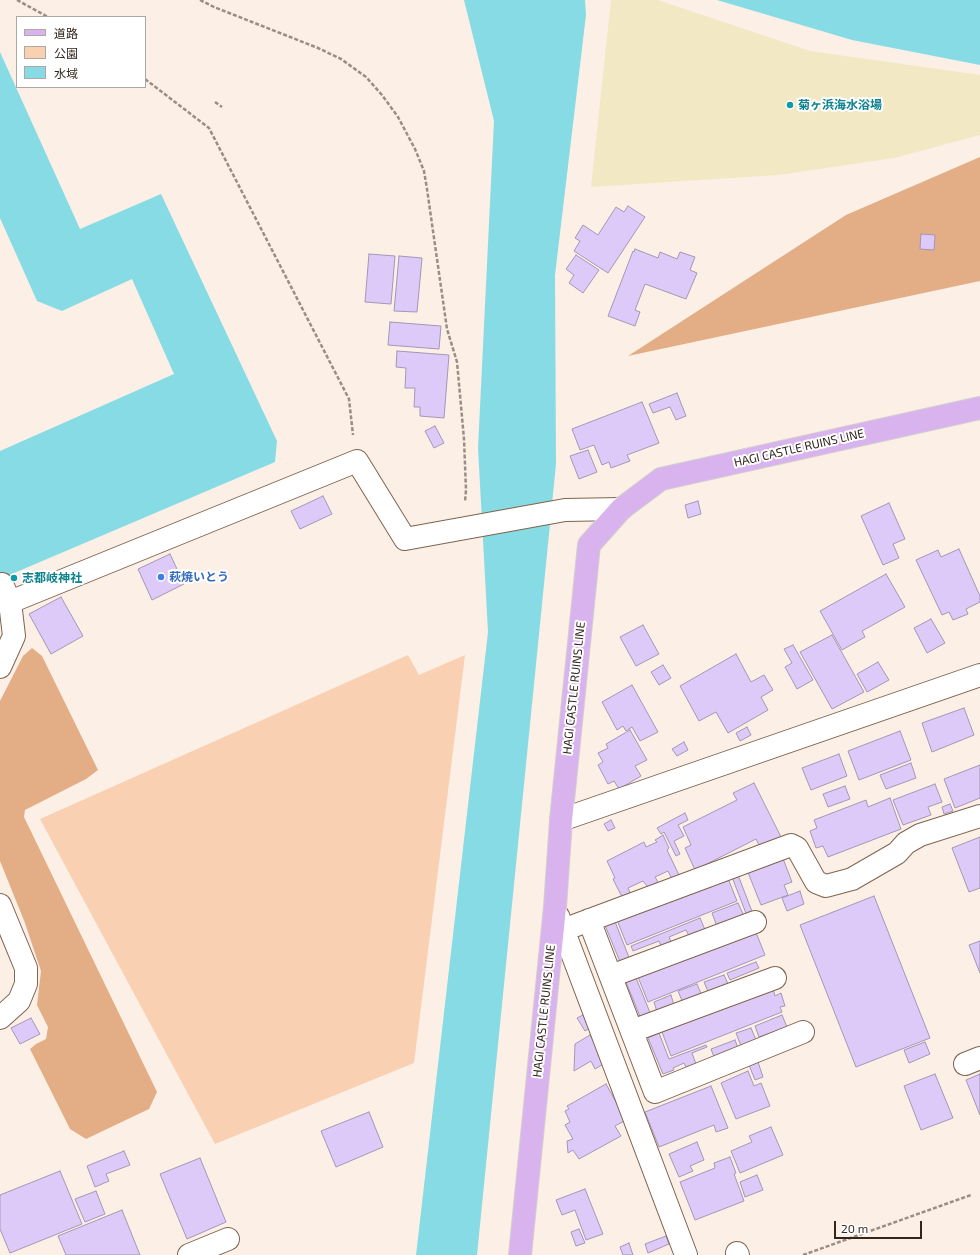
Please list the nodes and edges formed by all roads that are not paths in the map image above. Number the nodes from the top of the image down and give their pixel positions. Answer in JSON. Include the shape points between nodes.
{"nodes":[{"id":1,"x":980,"y":408,"type":"edge"},
{"id":2,"x":620,"y":509,"type":"junction"},
{"id":3,"x":0,"y":667,"type":"edge"},
{"id":4,"x":980,"y":676,"type":"edge"},
{"id":5,"x":980,"y":816,"type":"edge"},
{"id":6,"x":561,"y":820,"type":"junction"},
{"id":7,"x":0,"y":905,"type":"edge"},
{"id":8,"x":554,"y":907,"type":"junction"},
{"id":9,"x":589,"y":920,"type":"junction"},
{"id":10,"x":755,"y":922,"type":"dead end"},
{"id":11,"x":563,"y":930,"type":"junction"},
{"id":12,"x":611,"y":976,"type":"junction"},
{"id":13,"x":775,"y":978,"type":"dead end"},
{"id":14,"x":0,"y":1018,"type":"edge"},
{"id":15,"x":632,"y":1031,"type":"junction"},
{"id":16,"x":803,"y":1032,"type":"dead end"},
{"id":17,"x":228,"y":1239,"type":"dead end"},
{"id":18,"x":189,"y":1255,"type":"edge"},
{"id":19,"x":520,"y":1255,"type":"edge"},
{"id":20,"x":686,"y":1255,"type":"edge"}],
"edges":[{"from":1,"to":2,"type":"main road","name":"HAGI CASTLE RUINS LINE","via":[[662,479]]},
{"from":2,"to":3,"type":"street","via":[[565,510],[405,539],[357,461],[6,593],[14,636]]},
{"from":2,"to":6,"type":"main road","name":"HAGI CASTLE RUINS LINE","via":[[590,545]]},
{"from":4,"to":6,"type":"street"},
{"from":5,"to":9,"type":"street","via":[[920,835],[906,843],[897,853],[852,879],[826,886],[816,882],[797,848],[791,845]]},
{"from":6,"to":8,"type":"main road","name":"HAGI CASTLE RUINS LINE"},
{"from":7,"to":14,"type":"street","via":[[26,968],[26,984],[19,1001]]},
{"from":8,"to":11,"type":"street"},
{"from":8,"to":19,"type":"main road","name":"HAGI CASTLE RUINS LINE"},
{"from":9,"to":11,"type":"street"},
{"from":9,"to":12,"type":"street"},
{"from":10,"to":12,"type":"street"},
{"from":11,"to":20,"type":"street"},
{"from":12,"to":15,"type":"street"},
{"from":13,"to":15,"type":"street"},
{"from":15,"to":16,"type":"street","via":[[655,1092]]},
{"from":17,"to":18,"type":"street"}]}
